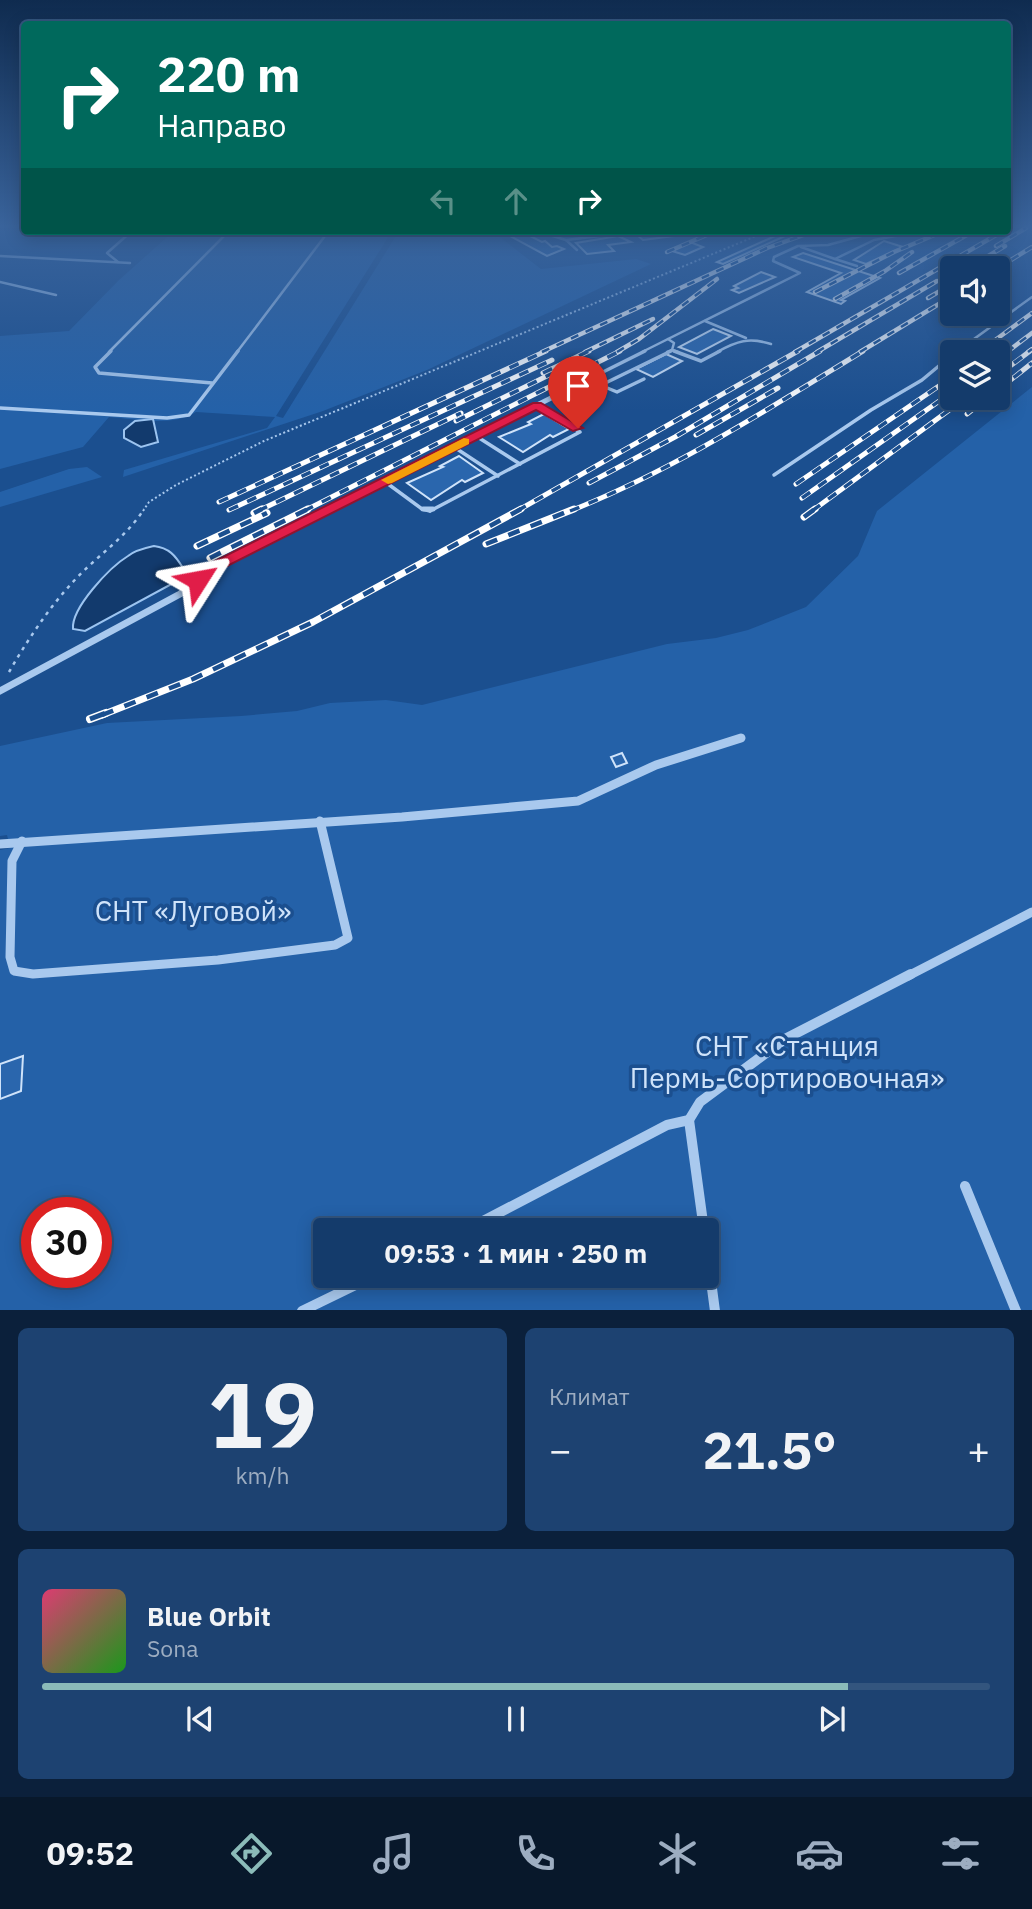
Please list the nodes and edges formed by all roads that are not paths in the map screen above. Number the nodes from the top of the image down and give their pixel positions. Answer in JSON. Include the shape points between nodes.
{"nodes":[{"id":1,"x":31,"y":289,"type":"edge"},
{"id":2,"x":172,"y":289,"type":"edge"},
{"id":3,"x":284,"y":289,"type":"edge"},
{"id":4,"x":768,"y":289,"type":"edge"},
{"id":5,"x":56,"y":295,"type":"dead end"},
{"id":6,"x":1032,"y":297,"type":"edge"},
{"id":7,"x":705,"y":321,"type":"junction"},
{"id":8,"x":746,"y":338,"type":"junction"},
{"id":9,"x":668,"y":340,"type":"junction"},
{"id":10,"x":973,"y":340,"type":"edge"},
{"id":11,"x":771,"y":344,"type":"dead end"},
{"id":12,"x":672,"y":350,"type":"junction"},
{"id":13,"x":940,"y":365,"type":"edge"},
{"id":14,"x":644,"y":379,"type":"dead end"},
{"id":15,"x":212,"y":383,"type":"junction"},
{"id":16,"x":600,"y":385,"type":"junction"},
{"id":17,"x":572,"y":387,"type":"junction"},
{"id":18,"x":565,"y":391,"type":"joint"},
{"id":19,"x":537,"y":405,"type":"junction"},
{"id":20,"x":0,"y":408,"type":"edge"},
{"id":21,"x":476,"y":436,"type":"junction"},
{"id":22,"x":454,"y":447,"type":"junction"},
{"id":23,"x":520,"y":464,"type":"junction"},
{"id":24,"x":498,"y":475,"type":"junction"},
{"id":25,"x":774,"y":475,"type":"dead end"},
{"id":26,"x":384,"y":481,"type":"junction"},
{"id":27,"x":0,"y":691,"type":"edge"},
{"id":28,"x":741,"y":738,"type":"dead end"},
{"id":29,"x":320,"y":821,"type":"junction"},
{"id":30,"x":22,"y":841,"type":"junction"},
{"id":31,"x":0,"y":844,"type":"edge"},
{"id":32,"x":1032,"y":912,"type":"edge"},
{"id":33,"x":689,"y":1120,"type":"junction"},
{"id":34,"x":965,"y":1185,"type":"dead end"},
{"id":35,"x":489,"y":1218,"type":"edge"},
{"id":36,"x":702,"y":1218,"type":"edge"},
{"id":37,"x":349,"y":1288,"type":"edge"},
{"id":38,"x":712,"y":1288,"type":"edge"},
{"id":39,"x":304,"y":1310,"type":"edge"},
{"id":40,"x":715,"y":1310,"type":"edge"},
{"id":41,"x":1016,"y":1310,"type":"edge"}],
"edges":[{"from":1,"to":5,"type":"lane"},
{"from":2,"to":15,"type":"lane","via":[[95,368],[99,373]]},
{"from":3,"to":15,"type":"lane"},
{"from":4,"to":7,"type":"lane"},
{"from":6,"to":10,"type":"lane"},
{"from":7,"to":8,"type":"lane"},
{"from":7,"to":9,"type":"lane"},
{"from":8,"to":11,"type":"lane"},
{"from":8,"to":12,"type":"lane","via":[[701,361]]},
{"from":9,"to":12,"type":"lane","via":[[674,343]]},
{"from":9,"to":17,"type":"lane"},
{"from":12,"to":16,"type":"lane"},
{"from":13,"to":25,"type":"lane"},
{"from":14,"to":16,"type":"lane","via":[[617,392]]},
{"from":15,"to":20,"type":"lane","via":[[189,415],[167,418]]},
{"from":16,"to":17,"type":"lane","via":[[586,392]]},
{"from":17,"to":18,"type":"lane"},
{"from":18,"to":19,"type":"street"},
{"from":19,"to":21,"type":"street"},
{"from":19,"to":23,"type":"lane","via":[[580,432]]},
{"from":21,"to":22,"type":"street"},
{"from":21,"to":23,"type":"lane"},
{"from":22,"to":24,"type":"lane"},
{"from":22,"to":26,"type":"street"},
{"from":23,"to":24,"type":"lane"},
{"from":24,"to":26,"type":"lane","via":[[430,511]]},
{"from":26,"to":27,"type":"street","via":[[216,566],[180,594]]},
{"from":28,"to":29,"type":"street","via":[[656,765],[578,801]]},
{"from":29,"to":30,"type":"street"},
{"from":29,"to":30,"type":"street","via":[[348,938],[335,945],[218,960],[33,974],[14,971],[10,957],[12,861]]},
{"from":30,"to":31,"type":"street"},
{"from":32,"to":33,"type":"street","via":[[785,1039],[700,1102]]},
{"from":33,"to":35,"type":"street","via":[[667,1125]]},
{"from":33,"to":36,"type":"street"},
{"from":34,"to":41,"type":"street"},
{"from":37,"to":39,"type":"street"},
{"from":38,"to":40,"type":"street"}]}
